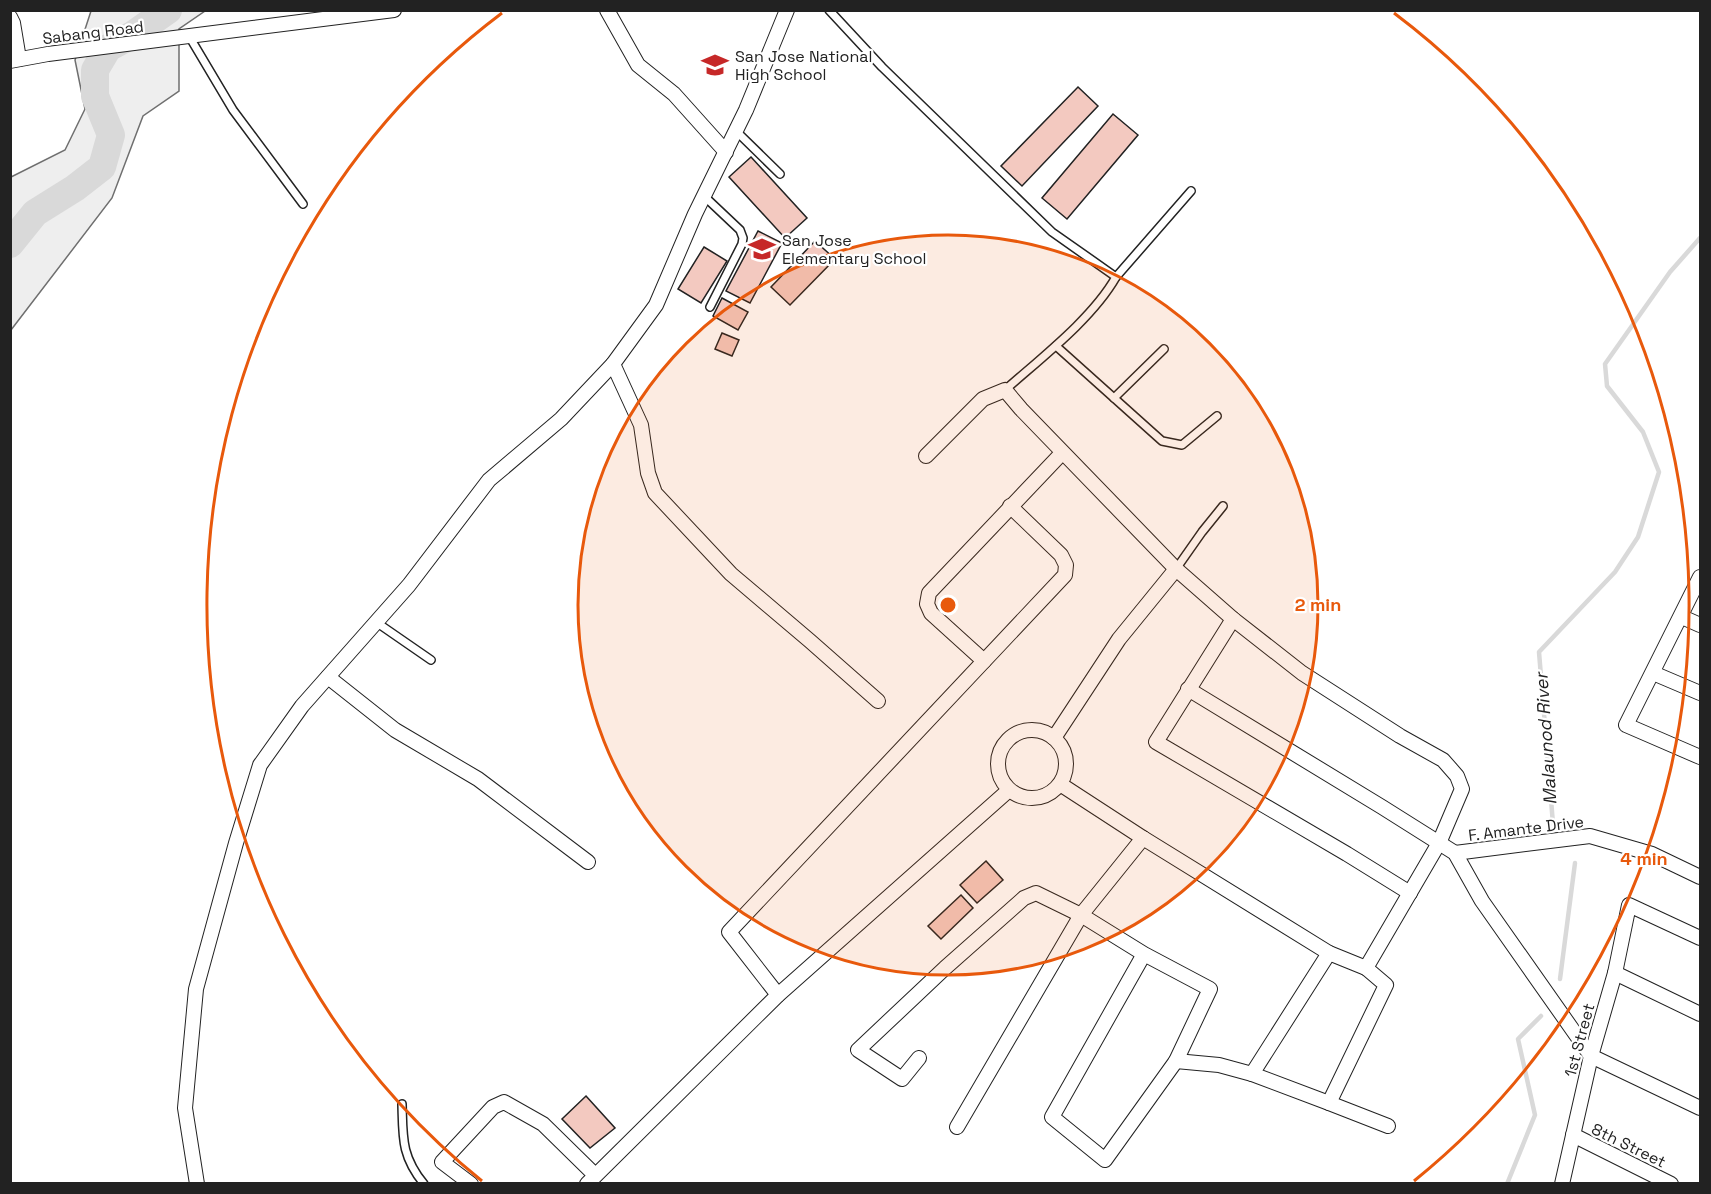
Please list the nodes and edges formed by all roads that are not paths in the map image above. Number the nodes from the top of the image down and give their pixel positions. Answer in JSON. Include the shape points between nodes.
{"nodes":[{"id":1,"x":394,"y":10,"type":"edge"},
{"id":2,"x":608,"y":10,"type":"edge"},
{"id":3,"x":787,"y":10,"type":"edge"},
{"id":4,"x":830,"y":10,"type":"edge"},
{"id":5,"x":10,"y":17,"type":"edge"},
{"id":6,"x":189,"y":36,"type":"junction"},
{"id":7,"x":15,"y":60,"type":"edge"},
{"id":8,"x":736,"y":131,"type":"junction"},
{"id":9,"x":726,"y":152,"type":"junction"},
{"id":10,"x":780,"y":174,"type":"dead end"},
{"id":11,"x":1191,"y":191,"type":"dead end"},
{"id":12,"x":704,"y":196,"type":"junction"},
{"id":13,"x":303,"y":204,"type":"dead end"},
{"id":14,"x":1116,"y":277,"type":"junction"},
{"id":15,"x":710,"y":307,"type":"dead end"},
{"id":16,"x":1056,"y":346,"type":"junction"},
{"id":17,"x":1164,"y":349,"type":"dead end"},
{"id":18,"x":613,"y":364,"type":"junction"},
{"id":19,"x":1005,"y":390,"type":"junction"},
{"id":20,"x":1114,"y":398,"type":"junction"},
{"id":21,"x":1217,"y":416,"type":"dead end"},
{"id":22,"x":1062,"y":453,"type":"junction"},
{"id":23,"x":926,"y":456,"type":"dead end"},
{"id":24,"x":1010,"y":506,"type":"junction"},
{"id":25,"x":1223,"y":506,"type":"dead end"},
{"id":26,"x":1176,"y":569,"type":"junction"},
{"id":27,"x":1701,"y":577,"type":"edge"},
{"id":28,"x":1682,"y":617,"type":"junction"},
{"id":29,"x":1233,"y":620,"type":"junction"},
{"id":30,"x":376,"y":622,"type":"junction"},
{"id":31,"x":1701,"y":625,"type":"edge"},
{"id":32,"x":431,"y":660,"type":"dead end"},
{"id":33,"x":984,"y":661,"type":"junction"},
{"id":34,"x":1653,"y":673,"type":"junction"},
{"id":35,"x":328,"y":677,"type":"junction"},
{"id":36,"x":1188,"y":689,"type":"junction"},
{"id":37,"x":1701,"y":693,"type":"edge"},
{"id":38,"x":878,"y":701,"type":"dead end"},
{"id":39,"x":1054,"y":738,"type":"junction"},
{"id":40,"x":1701,"y":757,"type":"edge"},
{"id":41,"x":1060,"y":784,"type":"junction"},
{"id":42,"x":1010,"y":790,"type":"junction"},
{"id":43,"x":1143,"y":838,"type":"junction"},
{"id":44,"x":1439,"y":843,"type":"junction"},
{"id":45,"x":1455,"y":853,"type":"junction"},
{"id":46,"x":588,"y":862,"type":"dead end"},
{"id":47,"x":1701,"y":877,"type":"edge"},
{"id":48,"x":1410,"y":893,"type":"junction"},
{"id":49,"x":1082,"y":915,"type":"junction"},
{"id":50,"x":1701,"y":938,"type":"edge"},
{"id":51,"x":1329,"y":953,"type":"junction"},
{"id":52,"x":1144,"y":954,"type":"junction"},
{"id":53,"x":1366,"y":968,"type":"junction"},
{"id":54,"x":1615,"y":973,"type":"junction"},
{"id":55,"x":778,"y":995,"type":"junction"},
{"id":56,"x":1701,"y":1014,"type":"edge"},
{"id":57,"x":1591,"y":1056,"type":"junction"},
{"id":58,"x":919,"y":1058,"type":"dead end"},
{"id":59,"x":1176,"y":1061,"type":"junction"},
{"id":60,"x":1252,"y":1074,"type":"junction"},
{"id":61,"x":1329,"y":1103,"type":"junction"},
{"id":62,"x":402,"y":1104,"type":"dead end"},
{"id":63,"x":1701,"y":1108,"type":"edge"},
{"id":64,"x":1389,"y":1126,"type":"dead end"},
{"id":65,"x":957,"y":1127,"type":"dead end"},
{"id":66,"x":1573,"y":1135,"type":"junction"},
{"id":67,"x":591,"y":1179,"type":"edge"},
{"id":68,"x":197,"y":1184,"type":"edge"},
{"id":69,"x":424,"y":1184,"type":"edge"},
{"id":70,"x":471,"y":1184,"type":"edge"},
{"id":71,"x":1562,"y":1184,"type":"edge"},
{"id":72,"x":1671,"y":1184,"type":"edge"}],
"edges":[{"from":1,"to":6,"type":"street","name":"Sabang Road"},
{"from":2,"to":9,"type":"street","via":[[638,65],[674,94]]},
{"from":3,"to":8,"type":"street"},
{"from":4,"to":14,"type":"lane","via":[[890,75],[1052,232]]},
{"from":5,"to":7,"type":"street"},
{"from":6,"to":7,"type":"street","name":"Sabang Road"},
{"from":6,"to":13,"type":"lane","via":[[233,110]]},
{"from":8,"to":9,"type":"street"},
{"from":8,"to":10,"type":"lane"},
{"from":9,"to":12,"type":"street"},
{"from":11,"to":14,"type":"lane"},
{"from":12,"to":15,"type":"lane","via":[[740,230],[743,238]]},
{"from":12,"to":18,"type":"street","via":[[656,305]]},
{"from":14,"to":16,"type":"lane","via":[[1105,296]]},
{"from":16,"to":19,"type":"lane"},
{"from":16,"to":20,"type":"lane"},
{"from":17,"to":20,"type":"lane"},
{"from":18,"to":30,"type":"street","via":[[561,419],[489,480]]},
{"from":18,"to":38,"type":"street","via":[[641,425],[655,493],[731,574]]},
{"from":19,"to":22,"type":"street"},
{"from":19,"to":23,"type":"street","via":[[983,399]]},
{"from":20,"to":21,"type":"lane","via":[[1162,441],[1182,445]]},
{"from":22,"to":24,"type":"street"},
{"from":22,"to":26,"type":"street"},
{"from":24,"to":33,"type":"street","via":[[1061,555],[1065,575]]},
{"from":24,"to":33,"type":"street","via":[[929,593],[927,604],[931,613]]},
{"from":25,"to":26,"type":"lane"},
{"from":26,"to":29,"type":"street"},
{"from":26,"to":39,"type":"street","via":[[1119,639]]},
{"from":27,"to":28,"type":"street"},
{"from":28,"to":31,"type":"street"},
{"from":28,"to":34,"type":"street"},
{"from":29,"to":36,"type":"street"},
{"from":29,"to":44,"type":"street","via":[[1302,673],[1443,760],[1462,789]]},
{"from":30,"to":32,"type":"lane"},
{"from":30,"to":35,"type":"street"},
{"from":33,"to":55,"type":"street","via":[[729,932]]},
{"from":34,"to":37,"type":"street"},
{"from":34,"to":40,"type":"street","via":[[1626,725]]},
{"from":35,"to":46,"type":"street","via":[[394,730],[478,779]]},
{"from":35,"to":68,"type":"street","via":[[260,765],[196,989],[185,1108]]},
{"from":36,"to":44,"type":"street"},
{"from":36,"to":48,"type":"street","via":[[1156,742]]},
{"from":39,"to":41,"type":"street","via":[[1065,755],[1065,775]]},
{"from":39,"to":42,"type":"street","via":[[1032,730],[1010,738],[1003,747],[998,770]]},
{"from":41,"to":42,"type":"street","via":[[1041,797],[1019,796]]},
{"from":41,"to":43,"type":"street"},
{"from":42,"to":55,"type":"street"},
{"from":43,"to":49,"type":"street"},
{"from":43,"to":51,"type":"street"},
{"from":44,"to":45,"type":"street"},
{"from":44,"to":48,"type":"street"},
{"from":45,"to":47,"type":"street","name":"F. Amante Drive","via":[[1590,836],[1652,854]]},
{"from":45,"to":57,"type":"street","via":[[1482,901]]},
{"from":48,"to":53,"type":"street"},
{"from":49,"to":52,"type":"street"},
{"from":49,"to":58,"type":"street","via":[[1036,893],[1024,898],[858,1050],[902,1079]]},
{"from":49,"to":65,"type":"street"},
{"from":50,"to":54,"type":"street","name":"1st Street","via":[[1629,905]]},
{"from":51,"to":53,"type":"street"},
{"from":51,"to":60,"type":"street"},
{"from":52,"to":59,"type":"street","via":[[1210,989]]},
{"from":52,"to":59,"type":"street","via":[[1052,1117],[1105,1160]]},
{"from":53,"to":61,"type":"street","via":[[1386,985]]},
{"from":54,"to":56,"type":"street"},
{"from":54,"to":57,"type":"street","name":"1st Street"},
{"from":55,"to":67,"type":"street"},
{"from":57,"to":63,"type":"street"},
{"from":57,"to":66,"type":"street","name":"1st Street"},
{"from":59,"to":60,"type":"street","via":[[1219,1065]]},
{"from":60,"to":61,"type":"street"},
{"from":61,"to":64,"type":"street"},
{"from":62,"to":69,"type":"lane","via":[[403,1144]]},
{"from":66,"to":71,"type":"street","name":"1st Street"},
{"from":66,"to":72,"type":"street","name":"8th Street"},
{"from":67,"to":70,"type":"street","via":[[543,1124],[504,1102],[493,1107],[442,1162]]}]}
